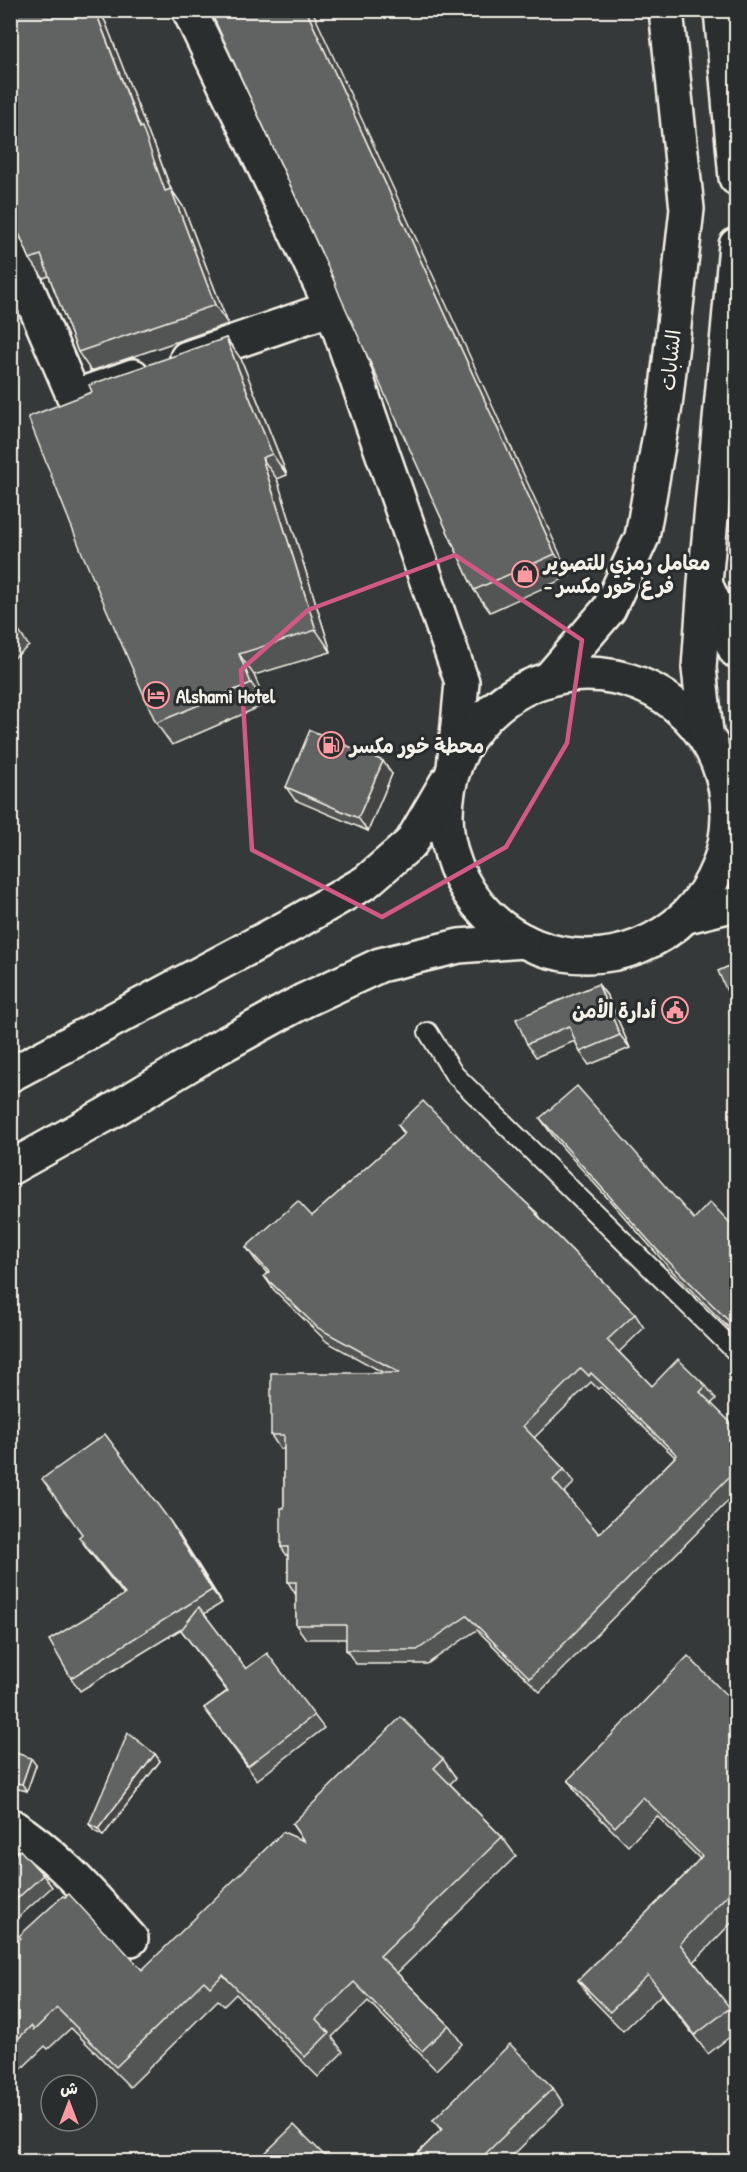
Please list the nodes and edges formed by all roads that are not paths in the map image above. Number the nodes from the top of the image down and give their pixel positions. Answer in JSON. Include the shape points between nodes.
{"nodes":[{"id":1,"x":189,"y":10,"type":"edge"},
{"id":2,"x":666,"y":10,"type":"edge"},
{"id":3,"x":721,"y":10,"type":"edge"},
{"id":4,"x":736,"y":178,"type":"edge"},
{"id":5,"x":736,"y":245,"type":"edge"},
{"id":6,"x":10,"y":248,"type":"edge"},
{"id":7,"x":332,"y":308,"type":"junction"},
{"id":8,"x":705,"y":583,"type":"junction"},
{"id":9,"x":736,"y":651,"type":"edge"},
{"id":10,"x":548,"y":680,"type":"junction"},
{"id":11,"x":707,"y":741,"type":"junction"},
{"id":12,"x":736,"y":757,"type":"edge"},
{"id":13,"x":454,"y":768,"type":"junction"},
{"id":14,"x":736,"y":904,"type":"edge"},
{"id":15,"x":687,"y":915,"type":"junction"},
{"id":16,"x":524,"y":941,"type":"junction"},
{"id":17,"x":428,"y":1032,"type":"dead end"},
{"id":18,"x":12,"y":1072,"type":"edge"},
{"id":19,"x":10,"y":1168,"type":"edge"},
{"id":20,"x":736,"y":1352,"type":"edge"},
{"id":21,"x":10,"y":1825,"type":"edge"},
{"id":22,"x":82,"y":1885,"type":"junction"},
{"id":23,"x":58,"y":1907,"type":"edge"},
{"id":24,"x":131,"y":1939,"type":"dead end"}],
"edges":[{"from":1,"to":7,"type":"main road"},
{"from":2,"to":10,"type":"main road","name":"الشابات","via":[[687,209],[665,406],[644,526],[609,609]]},
{"from":3,"to":4,"type":"main road"},
{"from":5,"to":8,"type":"main road"},
{"from":6,"to":7,"type":"main road","via":[[74,397]]},
{"from":7,"to":13,"type":"main road","via":[[462,682]]},
{"from":8,"to":9,"type":"main road"},
{"from":8,"to":11,"type":"main road","via":[[699,668]]},
{"from":10,"to":11,"type":"main road","via":[[600,675],[650,689],[678,708]]},
{"from":10,"to":13,"type":"main road","via":[[500,704],[465,744]]},
{"from":11,"to":12,"type":"main road"},
{"from":11,"to":15,"type":"main road","via":[[726,790],[726,844],[718,869]]},
{"from":13,"to":16,"type":"main road","via":[[446,816],[451,854],[478,905],[499,926]]},
{"from":13,"to":18,"type":"main road","via":[[411,843],[366,882]]},
{"from":14,"to":15,"type":"main road"},
{"from":15,"to":16,"type":"main road","via":[[637,947],[609,954],[580,956]]},
{"from":16,"to":19,"type":"main road","via":[[459,946],[380,965],[303,1001]]},
{"from":17,"to":20,"type":"lane","via":[[454,1074]]},
{"from":21,"to":22,"type":"main road","via":[[26,1834]]},
{"from":22,"to":23,"type":"main road"},
{"from":22,"to":24,"type":"main road"}]}
